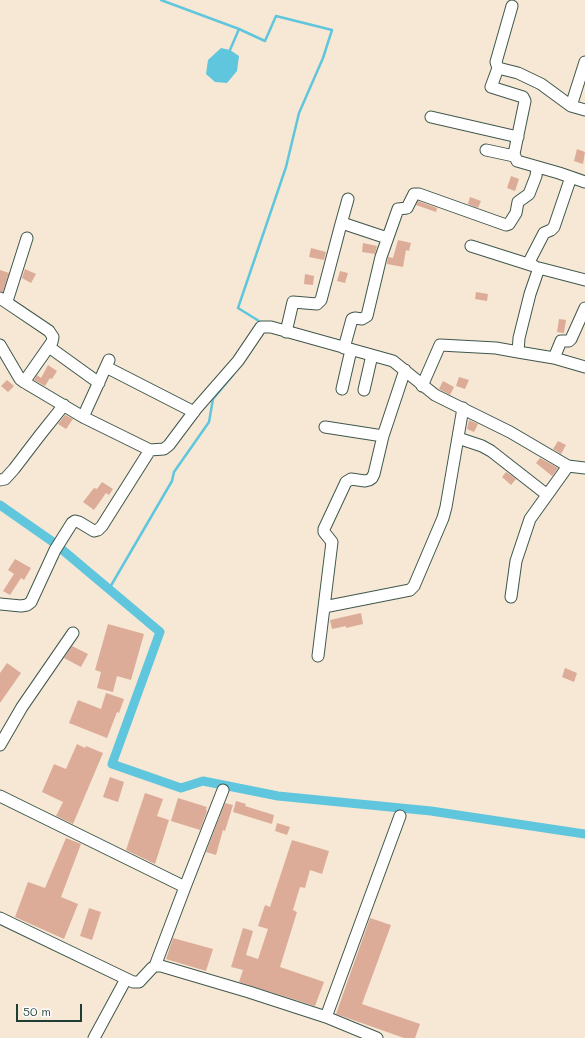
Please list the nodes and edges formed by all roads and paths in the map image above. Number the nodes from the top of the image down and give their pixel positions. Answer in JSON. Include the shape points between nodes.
{"nodes":[{"id":1,"x":512,"y":6,"type":"dead end"},
{"id":2,"x":585,"y":62,"type":"edge"},
{"id":3,"x":498,"y":68,"type":"junction"},
{"id":4,"x":571,"y":106,"type":"junction"},
{"id":5,"x":585,"y":110,"type":"edge"},
{"id":6,"x":431,"y":117,"type":"dead end"},
{"id":7,"x":518,"y":136,"type":"junction"},
{"id":8,"x":486,"y":150,"type":"dead end"},
{"id":9,"x":514,"y":156,"type":"junction"},
{"id":10,"x":537,"y":167,"type":"junction"},
{"id":11,"x":572,"y":177,"type":"junction"},
{"id":12,"x":585,"y":182,"type":"edge"},
{"id":13,"x":348,"y":199,"type":"dead end"},
{"id":14,"x":341,"y":224,"type":"junction"},
{"id":15,"x":27,"y":238,"type":"dead end"},
{"id":16,"x":387,"y":238,"type":"junction"},
{"id":17,"x":472,"y":246,"type":"dead end"},
{"id":18,"x":528,"y":264,"type":"junction"},
{"id":19,"x":539,"y":268,"type":"junction"},
{"id":20,"x":585,"y":280,"type":"edge"},
{"id":21,"x":3,"y":300,"type":"edge"},
{"id":22,"x":585,"y":308,"type":"edge"},
{"id":23,"x":286,"y":332,"type":"junction"},
{"id":24,"x":0,"y":345,"type":"edge"},
{"id":25,"x":49,"y":347,"type":"junction"},
{"id":26,"x":348,"y":349,"type":"junction"},
{"id":27,"x":518,"y":352,"type":"junction"},
{"id":28,"x":372,"y":354,"type":"junction"},
{"id":29,"x":554,"y":358,"type":"junction"},
{"id":30,"x":585,"y":367,"type":"edge"},
{"id":31,"x":405,"y":370,"type":"junction"},
{"id":32,"x":24,"y":382,"type":"junction"},
{"id":33,"x":99,"y":383,"type":"junction"},
{"id":34,"x":422,"y":386,"type":"junction"},
{"id":35,"x":342,"y":389,"type":"dead end"},
{"id":36,"x":364,"y":390,"type":"dead end"},
{"id":37,"x":64,"y":406,"type":"junction"},
{"id":38,"x":463,"y":408,"type":"junction"},
{"id":39,"x":194,"y":412,"type":"junction"},
{"id":40,"x":83,"y":417,"type":"junction"},
{"id":41,"x":325,"y":426,"type":"dead end"},
{"id":42,"x":383,"y":436,"type":"junction"},
{"id":43,"x":458,"y":438,"type":"junction"},
{"id":44,"x":150,"y":450,"type":"junction"},
{"id":45,"x":568,"y":466,"type":"junction"},
{"id":46,"x":585,"y":468,"type":"edge"},
{"id":47,"x":0,"y":480,"type":"edge"},
{"id":48,"x":546,"y":494,"type":"junction"},
{"id":49,"x":511,"y":597,"type":"dead end"},
{"id":50,"x":0,"y":604,"type":"edge"},
{"id":51,"x":324,"y":607,"type":"junction"},
{"id":52,"x":73,"y":633,"type":"dead end"},
{"id":53,"x":318,"y":656,"type":"dead end"},
{"id":54,"x":0,"y":745,"type":"edge"},
{"id":55,"x":223,"y":790,"type":"dead end"},
{"id":56,"x":0,"y":796,"type":"edge"},
{"id":57,"x":400,"y":816,"type":"dead end"},
{"id":58,"x":185,"y":887,"type":"junction"},
{"id":59,"x":0,"y":918,"type":"edge"},
{"id":60,"x":155,"y":966,"type":"junction"},
{"id":61,"x":126,"y":979,"type":"junction"},
{"id":62,"x":326,"y":1017,"type":"junction"},
{"id":63,"x":94,"y":1038,"type":"edge"},
{"id":64,"x":377,"y":1038,"type":"edge"}],
"edges":[{"from":1,"to":3,"type":"street","via":[[496,62]]},
{"from":2,"to":4,"type":"street"},
{"from":3,"to":4,"type":"street","via":[[518,73],[541,84]]},
{"from":3,"to":7,"type":"street","via":[[491,87],[523,97],[525,101]]},
{"from":4,"to":5,"type":"street"},
{"from":6,"to":7,"type":"street"},
{"from":7,"to":9,"type":"street"},
{"from":8,"to":9,"type":"street"},
{"from":9,"to":10,"type":"street","via":[[519,162]]},
{"from":10,"to":11,"type":"street"},
{"from":10,"to":16,"type":"street","via":[[529,194],[518,202],[515,215],[509,224],[416,194],[408,208],[398,209]]},
{"from":11,"to":12,"type":"street"},
{"from":11,"to":18,"type":"street","via":[[554,227],[544,234]]},
{"from":13,"to":14,"type":"street"},
{"from":14,"to":16,"type":"street"},
{"from":14,"to":23,"type":"street","via":[[321,300],[314,304],[293,302]]},
{"from":15,"to":21,"type":"street"},
{"from":16,"to":26,"type":"street","via":[[367,316],[352,320]]},
{"from":17,"to":18,"type":"street"},
{"from":18,"to":19,"type":"street"},
{"from":19,"to":20,"type":"street"},
{"from":19,"to":27,"type":"street","via":[[519,338]]},
{"from":21,"to":25,"type":"street","via":[[49,330],[53,340]]},
{"from":22,"to":29,"type":"street","via":[[571,338],[569,341],[561,341]]},
{"from":23,"to":26,"type":"street"},
{"from":23,"to":39,"type":"street","via":[[272,327],[261,327],[238,361]]},
{"from":24,"to":32,"type":"street"},
{"from":25,"to":32,"type":"street"},
{"from":25,"to":33,"type":"street"},
{"from":26,"to":28,"type":"street"},
{"from":26,"to":35,"type":"street"},
{"from":27,"to":29,"type":"street"},
{"from":27,"to":34,"type":"street","via":[[496,348],[440,345]]},
{"from":28,"to":31,"type":"street","via":[[393,360]]},
{"from":28,"to":36,"type":"street"},
{"from":29,"to":30,"type":"street"},
{"from":31,"to":34,"type":"street"},
{"from":31,"to":42,"type":"street"},
{"from":32,"to":37,"type":"street"},
{"from":33,"to":39,"type":"street","via":[[108,363]]},
{"from":33,"to":40,"type":"street"},
{"from":34,"to":38,"type":"street"},
{"from":37,"to":40,"type":"street"},
{"from":37,"to":47,"type":"street","via":[[14,469],[5,479]]},
{"from":38,"to":43,"type":"street"},
{"from":38,"to":45,"type":"street"},
{"from":39,"to":44,"type":"street","via":[[169,445],[164,449]]},
{"from":40,"to":44,"type":"street"},
{"from":41,"to":42,"type":"street"},
{"from":42,"to":51,"type":"street","via":[[372,478],[365,481],[351,479],[346,482],[324,530],[332,542]]},
{"from":43,"to":48,"type":"street","via":[[491,451]]},
{"from":43,"to":51,"type":"street","via":[[445,512],[412,589]]},
{"from":44,"to":50,"type":"street","via":[[98,530],[94,531],[76,521],[69,527],[31,602],[21,606]]},
{"from":45,"to":46,"type":"street"},
{"from":45,"to":48,"type":"street"},
{"from":48,"to":49,"type":"street","via":[[530,519],[525,533],[516,561]]},
{"from":51,"to":53,"type":"street"},
{"from":52,"to":54,"type":"street","via":[[22,707]]},
{"from":55,"to":58,"type":"street"},
{"from":56,"to":58,"type":"street"},
{"from":57,"to":62,"type":"street"},
{"from":58,"to":60,"type":"street"},
{"from":59,"to":61,"type":"street"},
{"from":60,"to":61,"type":"street","via":[[139,982]]},
{"from":60,"to":62,"type":"street"},
{"from":61,"to":63,"type":"street"},
{"from":62,"to":64,"type":"street"}]}
